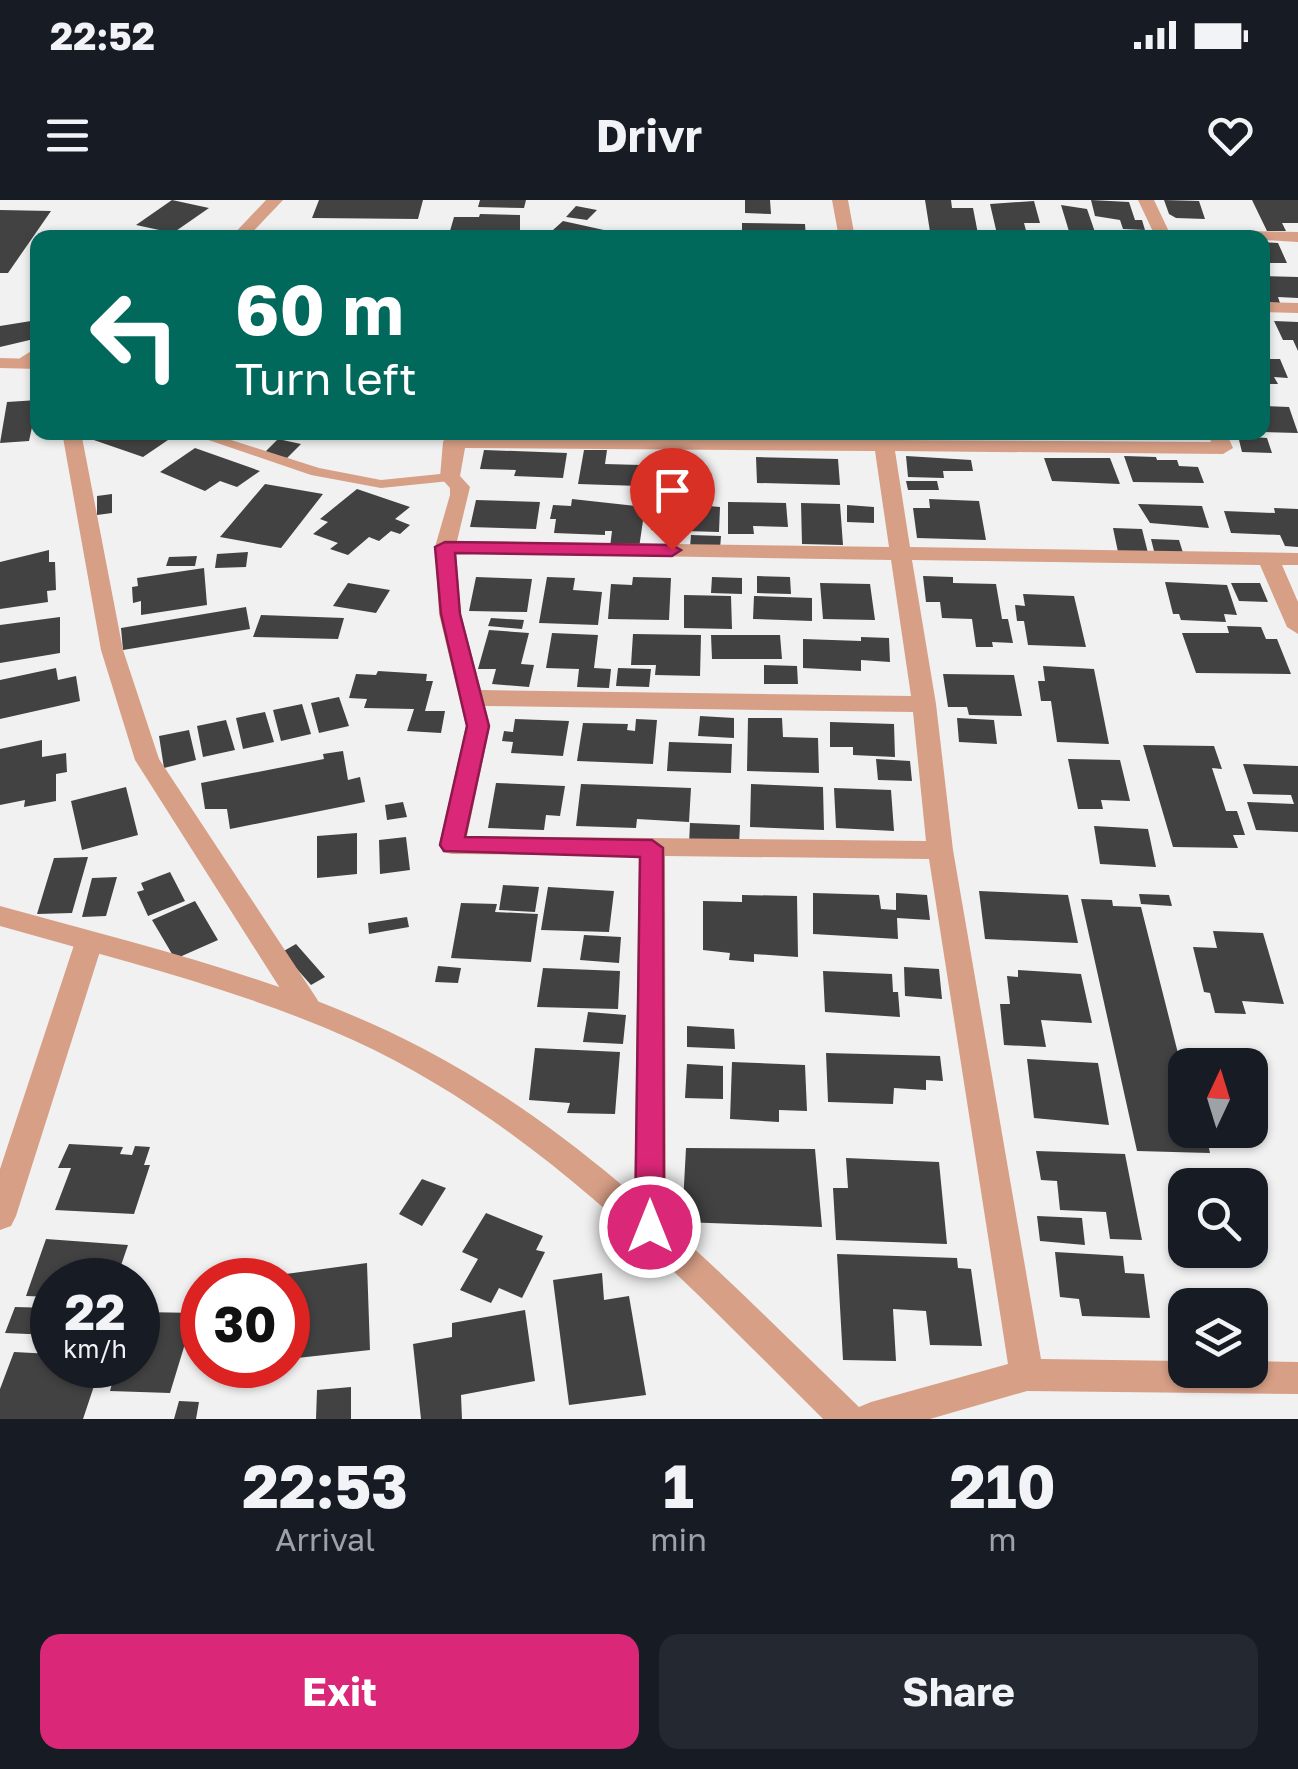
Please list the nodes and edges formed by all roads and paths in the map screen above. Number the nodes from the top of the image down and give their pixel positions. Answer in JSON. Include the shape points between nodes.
{"nodes":[{"id":1,"x":275,"y":200,"type":"edge"},
{"id":2,"x":840,"y":200,"type":"edge"},
{"id":3,"x":1146,"y":200,"type":"edge"},
{"id":4,"x":246,"y":230,"type":"edge"},
{"id":5,"x":846,"y":230,"type":"edge"},
{"id":6,"x":1160,"y":230,"type":"edge"},
{"id":7,"x":1270,"y":236,"type":"edge"},
{"id":8,"x":1298,"y":236,"type":"edge"},
{"id":9,"x":1270,"y":307,"type":"edge"},
{"id":10,"x":1298,"y":308,"type":"edge"},
{"id":11,"x":30,"y":358,"type":"edge"},
{"id":12,"x":0,"y":363,"type":"edge"},
{"id":13,"x":73,"y":440,"type":"edge"},
{"id":14,"x":216,"y":440,"type":"edge"},
{"id":15,"x":456,"y":440,"type":"edge"},
{"id":16,"x":883,"y":440,"type":"edge"},
{"id":17,"x":1220,"y":440,"type":"edge"},
{"id":18,"x":450,"y":477,"type":"junction"},
{"id":19,"x":445,"y":547,"type":"junction"},
{"id":20,"x":898,"y":554,"type":"junction"},
{"id":21,"x":1268,"y":558,"type":"junction"},
{"id":22,"x":1298,"y":559,"type":"edge"},
{"id":23,"x":1298,"y":627,"type":"edge"},
{"id":24,"x":470,"y":698,"type":"junction"},
{"id":25,"x":924,"y":704,"type":"junction"},
{"id":26,"x":652,"y":848,"type":"junction"},
{"id":27,"x":940,"y":850,"type":"junction"},
{"id":28,"x":0,"y":916,"type":"edge"},
{"id":29,"x":89,"y":942,"type":"junction"},
{"id":30,"x":307,"y":1007,"type":"junction"},
{"id":31,"x":0,"y":1216,"type":"edge"},
{"id":32,"x":650,"y":1227,"type":"junction"},
{"id":33,"x":1027,"y":1376,"type":"junction"},
{"id":34,"x":1298,"y":1378,"type":"edge"},
{"id":35,"x":848,"y":1419,"type":"edge"},
{"id":36,"x":871,"y":1419,"type":"edge"}],
"edges":[{"from":1,"to":4,"type":"street"},
{"from":2,"to":5,"type":"street"},
{"from":3,"to":6,"type":"street"},
{"from":7,"to":8,"type":"street"},
{"from":9,"to":10,"type":"street"},
{"from":11,"to":12,"type":"street"},
{"from":13,"to":30,"type":"street","via":[[112,650],[147,760]]},
{"from":14,"to":18,"type":"lane","via":[[316,472],[381,484]]},
{"from":15,"to":18,"type":"street"},
{"from":16,"to":17,"type":"street","via":[[1223,448]]},
{"from":16,"to":20,"type":"street"},
{"from":18,"to":19,"type":"street","via":[[460,495]]},
{"from":19,"to":20,"type":"street"},
{"from":19,"to":24,"type":"street","via":[[450,614]]},
{"from":20,"to":21,"type":"street"},
{"from":20,"to":25,"type":"street"},
{"from":21,"to":22,"type":"street"},
{"from":21,"to":23,"type":"street"},
{"from":24,"to":25,"type":"street"},
{"from":24,"to":26,"type":"street","via":[[478,726],[452,845]]},
{"from":25,"to":27,"type":"street"},
{"from":26,"to":27,"type":"street"},
{"from":26,"to":32,"type":"street"},
{"from":27,"to":33,"type":"street"},
{"from":28,"to":29,"type":"street"},
{"from":29,"to":30,"type":"street"},
{"from":29,"to":31,"type":"street"},
{"from":30,"to":32,"type":"street","via":[[414,1056],[500,1108]]},
{"from":32,"to":35,"type":"street"},
{"from":33,"to":34,"type":"street"},
{"from":33,"to":36,"type":"street"}]}
